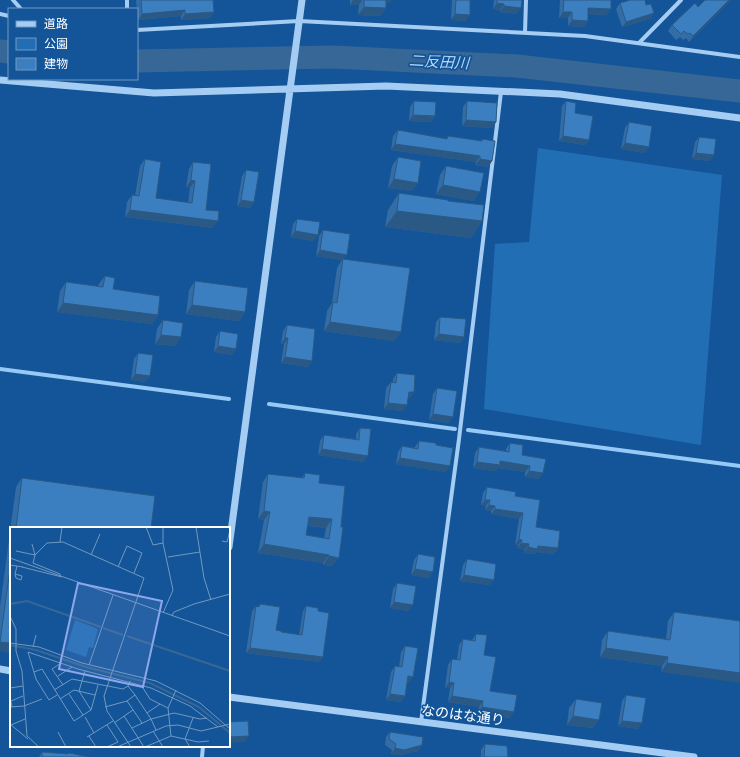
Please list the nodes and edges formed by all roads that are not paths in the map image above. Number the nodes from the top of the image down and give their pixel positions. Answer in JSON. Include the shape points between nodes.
{"nodes":[{"id":1,"x":12,"y":0,"type":"edge"},
{"id":2,"x":302,"y":0,"type":"edge"},
{"id":3,"x":526,"y":0,"type":"edge"},
{"id":4,"x":681,"y":0,"type":"edge"},
{"id":5,"x":21,"y":8,"type":"edge"},
{"id":6,"x":299,"y":21,"type":"junction"},
{"id":7,"x":138,"y":30,"type":"edge"},
{"id":8,"x":525,"y":32,"type":"junction"},
{"id":9,"x":639,"y":43,"type":"junction"},
{"id":10,"x":739,"y":56,"type":"edge"},
{"id":11,"x":0,"y":80,"type":"edge"},
{"id":12,"x":289,"y":90,"type":"junction"},
{"id":13,"x":501,"y":92,"type":"junction"},
{"id":14,"x":740,"y":118,"type":"edge"},
{"id":15,"x":230,"y":539,"type":"edge"},
{"id":16,"x":0,"y":669,"type":"edge"},
{"id":17,"x":10,"y":670,"type":"edge"},
{"id":18,"x":230,"y":697,"type":"edge"},
{"id":19,"x":421,"y":723,"type":"junction"},
{"id":20,"x":203,"y":747,"type":"edge"},
{"id":21,"x":202,"y":757,"type":"edge"},
{"id":22,"x":694,"y":757,"type":"edge"}],
"edges":[{"from":1,"to":5,"type":"street"},
{"from":2,"to":6,"type":"street"},
{"from":3,"to":8,"type":"street"},
{"from":4,"to":9,"type":"street"},
{"from":6,"to":7,"type":"street"},
{"from":6,"to":8,"type":"street"},
{"from":6,"to":12,"type":"street"},
{"from":8,"to":9,"type":"street"},
{"from":9,"to":10,"type":"street"},
{"from":11,"to":12,"type":"street","via":[[154,93]]},
{"from":12,"to":13,"type":"street","via":[[386,86]]},
{"from":12,"to":15,"type":"street"},
{"from":13,"to":14,"type":"street","via":[[560,94]]},
{"from":13,"to":19,"type":"street"},
{"from":16,"to":17,"type":"street"},
{"from":18,"to":19,"type":"street","name":"なのはな通り"},
{"from":19,"to":22,"type":"street","name":"なのはな通り"},
{"from":20,"to":21,"type":"street"}]}
